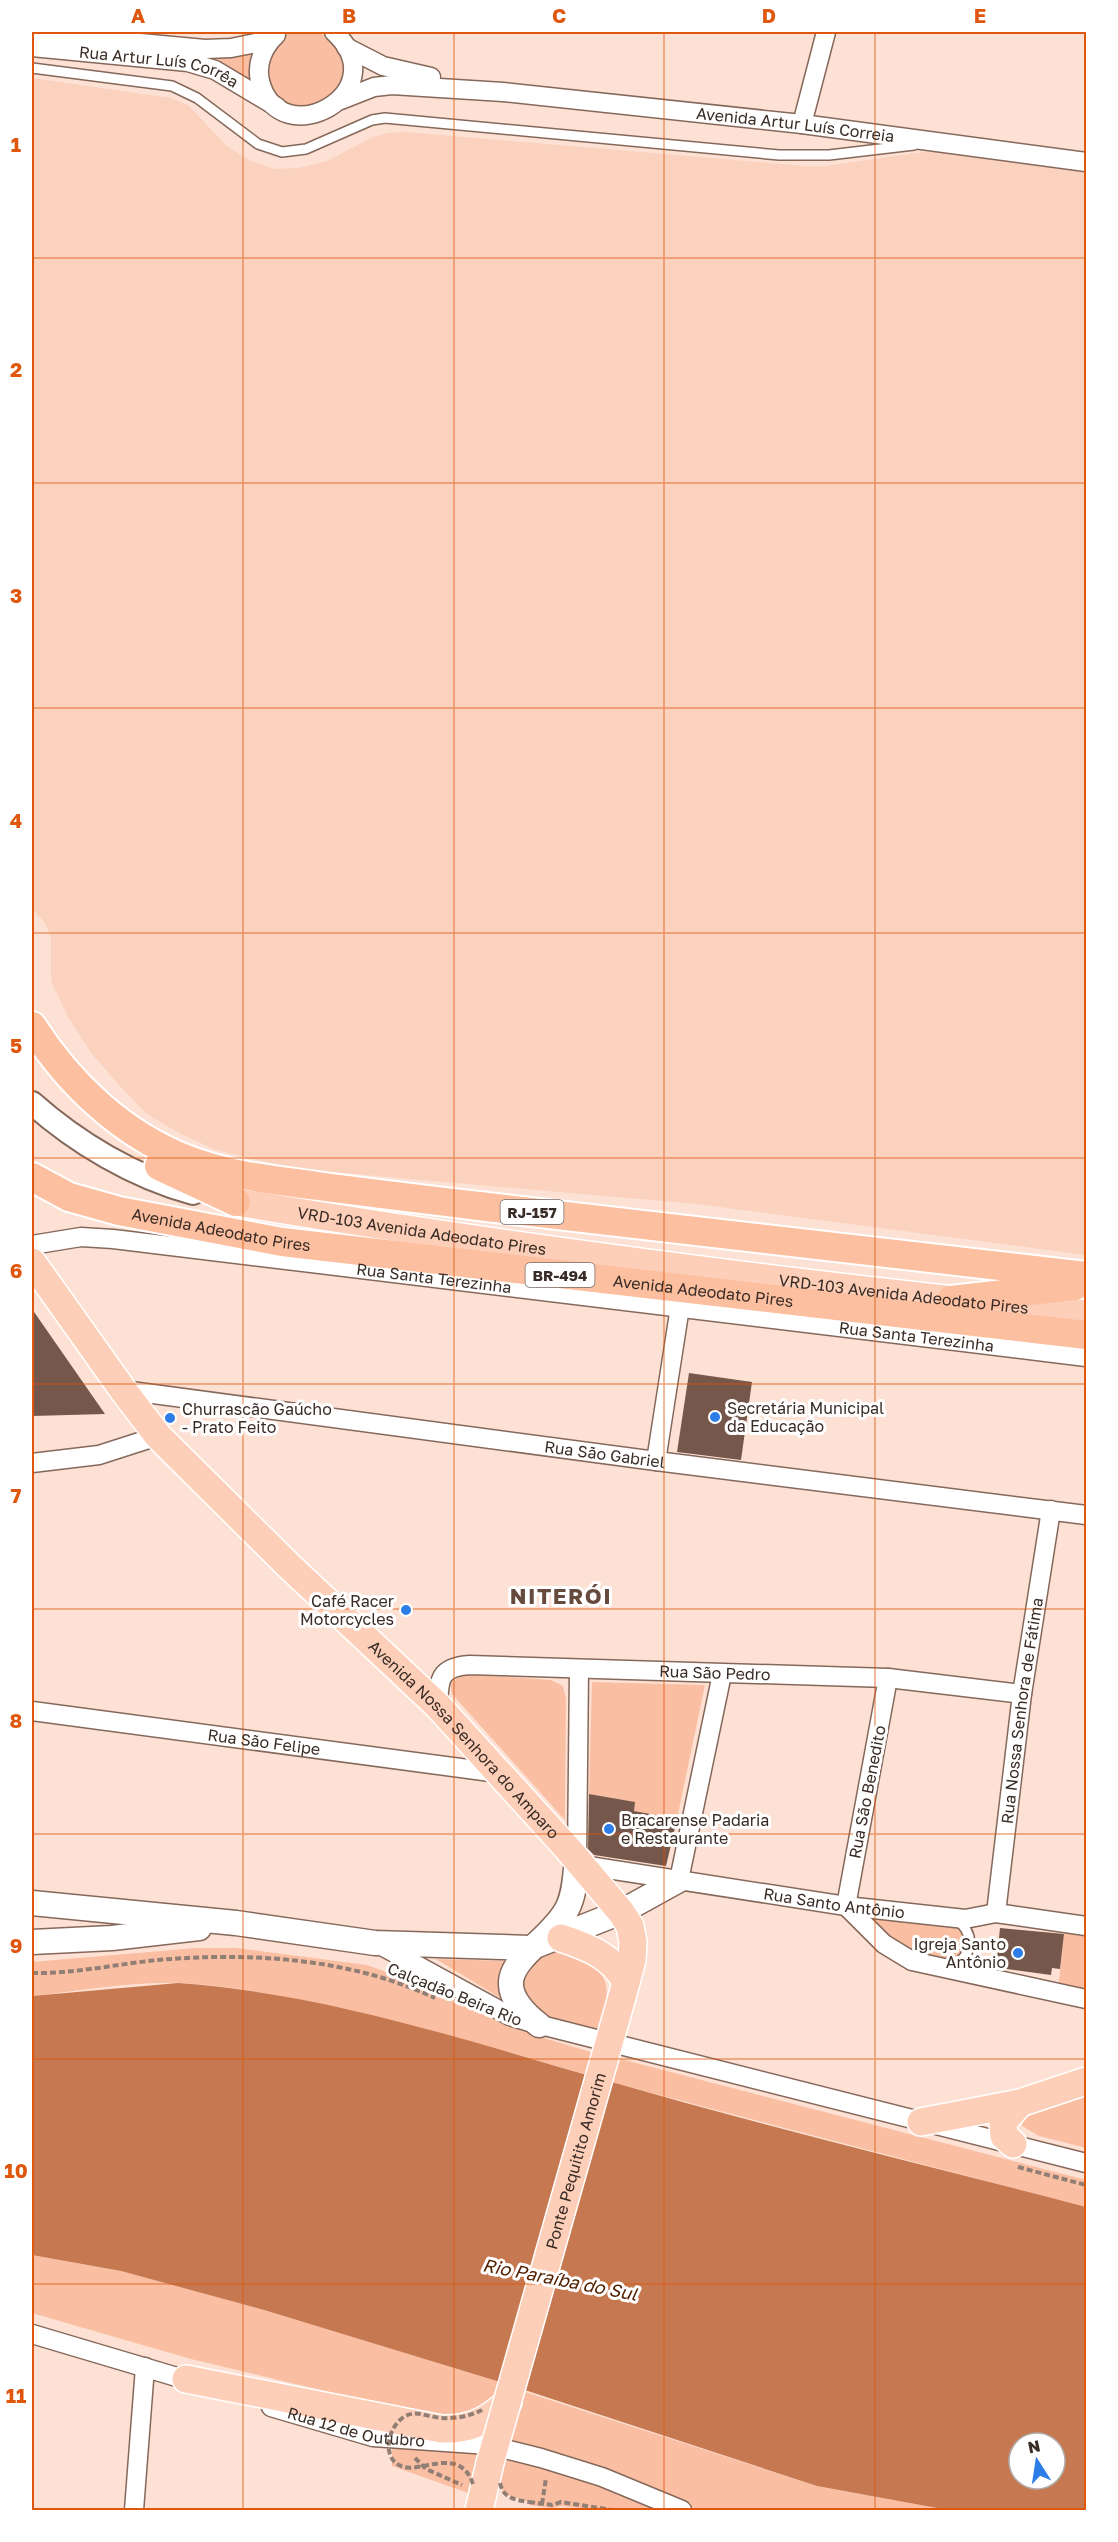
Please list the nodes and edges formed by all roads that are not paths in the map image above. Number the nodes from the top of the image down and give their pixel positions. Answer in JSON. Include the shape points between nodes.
{"nodes":[{"id":1,"x":826,"y":32,"type":"edge"},
{"id":2,"x":32,"y":33,"type":"edge"},
{"id":3,"x":277,"y":34,"type":"edge"},
{"id":4,"x":339,"y":37,"type":"edge"},
{"id":5,"x":32,"y":47,"type":"edge"},
{"id":6,"x":32,"y":68,"type":"edge"},
{"id":7,"x":503,"y":92,"type":"junction"},
{"id":8,"x":340,"y":100,"type":"junction"},
{"id":9,"x":277,"y":107,"type":"junction"},
{"id":10,"x":802,"y":124,"type":"junction"},
{"id":11,"x":937,"y":142,"type":"junction"},
{"id":12,"x":1086,"y":162,"type":"edge"},
{"id":13,"x":32,"y":1026,"type":"edge"},
{"id":14,"x":85,"y":1093,"type":"junction"},
{"id":15,"x":32,"y":1103,"type":"edge"},
{"id":16,"x":36,"y":1180,"type":"edge"},
{"id":17,"x":236,"y":1202,"type":"junction"},
{"id":18,"x":32,"y":1245,"type":"edge"},
{"id":19,"x":32,"y":1262,"type":"edge"},
{"id":20,"x":1086,"y":1276,"type":"edge"},
{"id":21,"x":1086,"y":1285,"type":"edge"},
{"id":22,"x":951,"y":1300,"type":"junction"},
{"id":23,"x":680,"y":1307,"type":"junction"},
{"id":24,"x":1086,"y":1314,"type":"edge"},
{"id":25,"x":1086,"y":1335,"type":"edge"},
{"id":26,"x":1086,"y":1357,"type":"edge"},
{"id":27,"x":123,"y":1390,"type":"junction"},
{"id":28,"x":159,"y":1436,"type":"junction"},
{"id":29,"x":656,"y":1461,"type":"junction"},
{"id":30,"x":32,"y":1463,"type":"edge"},
{"id":31,"x":1051,"y":1510,"type":"junction"},
{"id":32,"x":1086,"y":1515,"type":"edge"},
{"id":33,"x":579,"y":1669,"type":"junction"},
{"id":34,"x":723,"y":1674,"type":"junction"},
{"id":35,"x":888,"y":1678,"type":"junction"},
{"id":36,"x":1022,"y":1694,"type":"junction"},
{"id":37,"x":438,"y":1706,"type":"junction"},
{"id":38,"x":32,"y":1710,"type":"edge"},
{"id":39,"x":498,"y":1773,"type":"junction"},
{"id":40,"x":580,"y":1862,"type":"junction"},
{"id":41,"x":680,"y":1880,"type":"junction"},
{"id":42,"x":32,"y":1903,"type":"edge"},
{"id":43,"x":846,"y":1906,"type":"junction"},
{"id":44,"x":621,"y":1912,"type":"junction"},
{"id":45,"x":996,"y":1913,"type":"junction"},
{"id":46,"x":955,"y":1918,"type":"junction"},
{"id":47,"x":236,"y":1923,"type":"junction"},
{"id":48,"x":1086,"y":1926,"type":"edge"},
{"id":49,"x":561,"y":1938,"type":"junction"},
{"id":50,"x":32,"y":1942,"type":"edge"},
{"id":51,"x":375,"y":1942,"type":"junction"},
{"id":52,"x":530,"y":1948,"type":"junction"},
{"id":53,"x":947,"y":1970,"type":"junction"},
{"id":54,"x":624,"y":1989,"type":"junction"},
{"id":55,"x":1086,"y":1999,"type":"edge"},
{"id":56,"x":539,"y":2025,"type":"junction"},
{"id":57,"x":1086,"y":2081,"type":"edge"},
{"id":58,"x":1020,"y":2103,"type":"junction"},
{"id":59,"x":921,"y":2122,"type":"junction"},
{"id":60,"x":1013,"y":2144,"type":"junction"},
{"id":61,"x":1086,"y":2163,"type":"edge"},
{"id":62,"x":32,"y":2334,"type":"edge"},
{"id":63,"x":145,"y":2367,"type":"junction"},
{"id":64,"x":186,"y":2379,"type":"junction"},
{"id":65,"x":498,"y":2404,"type":"junction"},
{"id":66,"x":480,"y":2503,"type":"edge"},
{"id":67,"x":134,"y":2511,"type":"edge"},
{"id":68,"x":682,"y":2511,"type":"edge"}],
"edges":[{"from":1,"to":10,"type":"street"},
{"from":2,"to":3,"type":"street","name":"Rua Artur Luís Corrêa","via":[[205,49],[231,48]]},
{"from":3,"to":9,"type":"street","via":[[261,57],[259,78]]},
{"from":4,"to":7,"type":"street","name":"Avenida Artur Luís Correia","via":[[397,70]]},
{"from":4,"to":8,"type":"street","via":[[351,56],[352,73]]},
{"from":5,"to":9,"type":"street","name":"Rua Artur Luís Corrêa","via":[[188,62],[215,70]]},
{"from":6,"to":11,"type":"lane","via":[[172,86],[197,98],[258,144],[282,152],[306,149],[385,118],[779,154],[848,153]]},
{"from":7,"to":8,"type":"street","name":"Avenida Artur Luís Correia","via":[[392,86],[374,87]]},
{"from":7,"to":10,"type":"street","name":"Avenida Artur Luís Correia"},
{"from":8,"to":9,"type":"street","name":"Rua Artur Luís Corrêa","via":[[325,111],[306,116]]},
{"from":10,"to":11,"type":"street","name":"Avenida Artur Luís Correia"},
{"from":11,"to":12,"type":"street","name":"Avenida Artur Luís Correia"},
{"from":13,"to":14,"type":"highway","number":"RJ-157"},
{"from":14,"to":17,"type":"highway","via":[[136,1152],[169,1172]]},
{"from":14,"to":20,"type":"highway","number":"RJ-157","via":[[156,1146],[208,1167],[250,1176],[358,1192]]},
{"from":15,"to":17,"type":"street","name":"VRD-103 Avenida Adeodato Pires","number":"BR-494","via":[[60,1126],[125,1167],[156,1182]]},
{"from":16,"to":25,"type":"highway","name":"Avenida Adeodato Pires","number":"BR-494","via":[[69,1197],[119,1211],[282,1242]]},
{"from":17,"to":22,"type":"main road","name":"VRD-103 Avenida Adeodato Pires","number":"BR-494","via":[[469,1239]]},
{"from":18,"to":23,"type":"street","name":"Rua Santa Terezinha","via":[[81,1237],[113,1239]]},
{"from":19,"to":27,"type":"main road","name":"Avenida Nossa Senhora do Amparo"},
{"from":21,"to":22,"type":"highway"},
{"from":22,"to":24,"type":"main road","name":"VRD-103 Avenida Adeodato Pires","number":"BR-494"},
{"from":23,"to":26,"type":"street","name":"Rua Santa Terezinha"},
{"from":23,"to":29,"type":"street"},
{"from":27,"to":28,"type":"main road","name":"Avenida Nossa Senhora do Amparo"},
{"from":27,"to":29,"type":"street","name":"Rua São Gabriel"},
{"from":28,"to":30,"type":"street","via":[[99,1455]]},
{"from":28,"to":37,"type":"main road","name":"Avenida Nossa Senhora do Amparo"},
{"from":29,"to":31,"type":"street","name":"Rua São Gabriel"},
{"from":31,"to":32,"type":"street","name":"Rua São Gabriel"},
{"from":31,"to":36,"type":"street","name":"Rua Nossa Senhora de Fátima"},
{"from":33,"to":34,"type":"street","name":"Rua São Pedro"},
{"from":33,"to":37,"type":"street","name":"Rua São Pedro","via":[[453,1667],[440,1680]]},
{"from":33,"to":40,"type":"street"},
{"from":34,"to":35,"type":"street","name":"Rua São Pedro"},
{"from":34,"to":41,"type":"street"},
{"from":35,"to":36,"type":"street","name":"Rua São Pedro"},
{"from":35,"to":43,"type":"street","name":"Rua São Benedito"},
{"from":36,"to":45,"type":"street","name":"Rua Nossa Senhora de Fátima"},
{"from":37,"to":39,"type":"main road","name":"Avenida Nossa Senhora do Amparo"},
{"from":38,"to":39,"type":"street","name":"Rua São Felipe"},
{"from":39,"to":40,"type":"main road","name":"Avenida Nossa Senhora do Amparo"},
{"from":40,"to":41,"type":"street","name":"Rua Santo Antônio"},
{"from":40,"to":44,"type":"main road","name":"Avenida Nossa Senhora do Amparo"},
{"from":40,"to":52,"type":"main road","via":[[567,1910]]},
{"from":41,"to":43,"type":"street","name":"Rua Santo Antônio"},
{"from":41,"to":44,"type":"main road"},
{"from":42,"to":47,"type":"main road"},
{"from":43,"to":46,"type":"street","name":"Rua Santo Antônio"},
{"from":43,"to":53,"type":"street","via":[[897,1953]]},
{"from":44,"to":49,"type":"main road"},
{"from":44,"to":54,"type":"main road","name":"Avenida Nossa Senhora do Amparo","via":[[630,1926],[633,1942]]},
{"from":45,"to":46,"type":"street","name":"Rua Santo Antônio","via":[[972,1919]]},
{"from":45,"to":48,"type":"street","name":"Rua Santo Antônio"},
{"from":46,"to":53,"type":"lane","via":[[968,1930],[970,1945],[963,1960]]},
{"from":47,"to":50,"type":"main road","via":[[162,1934]]},
{"from":47,"to":51,"type":"main road"},
{"from":49,"to":52,"type":"main road"},
{"from":49,"to":54,"type":"main road","via":[[603,1956],[617,1968]]},
{"from":51,"to":52,"type":"main road"},
{"from":51,"to":56,"type":"street","via":[[510,2016]]},
{"from":52,"to":56,"type":"main road","via":[[516,1968],[513,1987],[521,2010]]},
{"from":53,"to":55,"type":"street"},
{"from":54,"to":65,"type":"main road","name":"Ponte Pequitito Amorim","bridge":true},
{"from":56,"to":59,"type":"street"},
{"from":57,"to":58,"type":"main road"},
{"from":58,"to":59,"type":"main road"},
{"from":58,"to":60,"type":"main road","via":[[1003,2121],[1004,2136]]},
{"from":59,"to":60,"type":"street"},
{"from":60,"to":61,"type":"street"},
{"from":62,"to":63,"type":"street","name":"Rua 12 de Outubro"},
{"from":63,"to":64,"type":"street","name":"Rua 12 de Outubro"},
{"from":63,"to":67,"type":"street"},
{"from":64,"to":65,"type":"main road","bridge":true,"via":[[451,2429],[480,2423]]},
{"from":64,"to":68,"type":"street","name":"Rua 12 de Outubro","via":[[358,2434],[489,2445],[557,2462],[602,2476]]},
{"from":65,"to":66,"type":"main road","name":"Ponte Pequitito Amorim","bridge":true}]}
